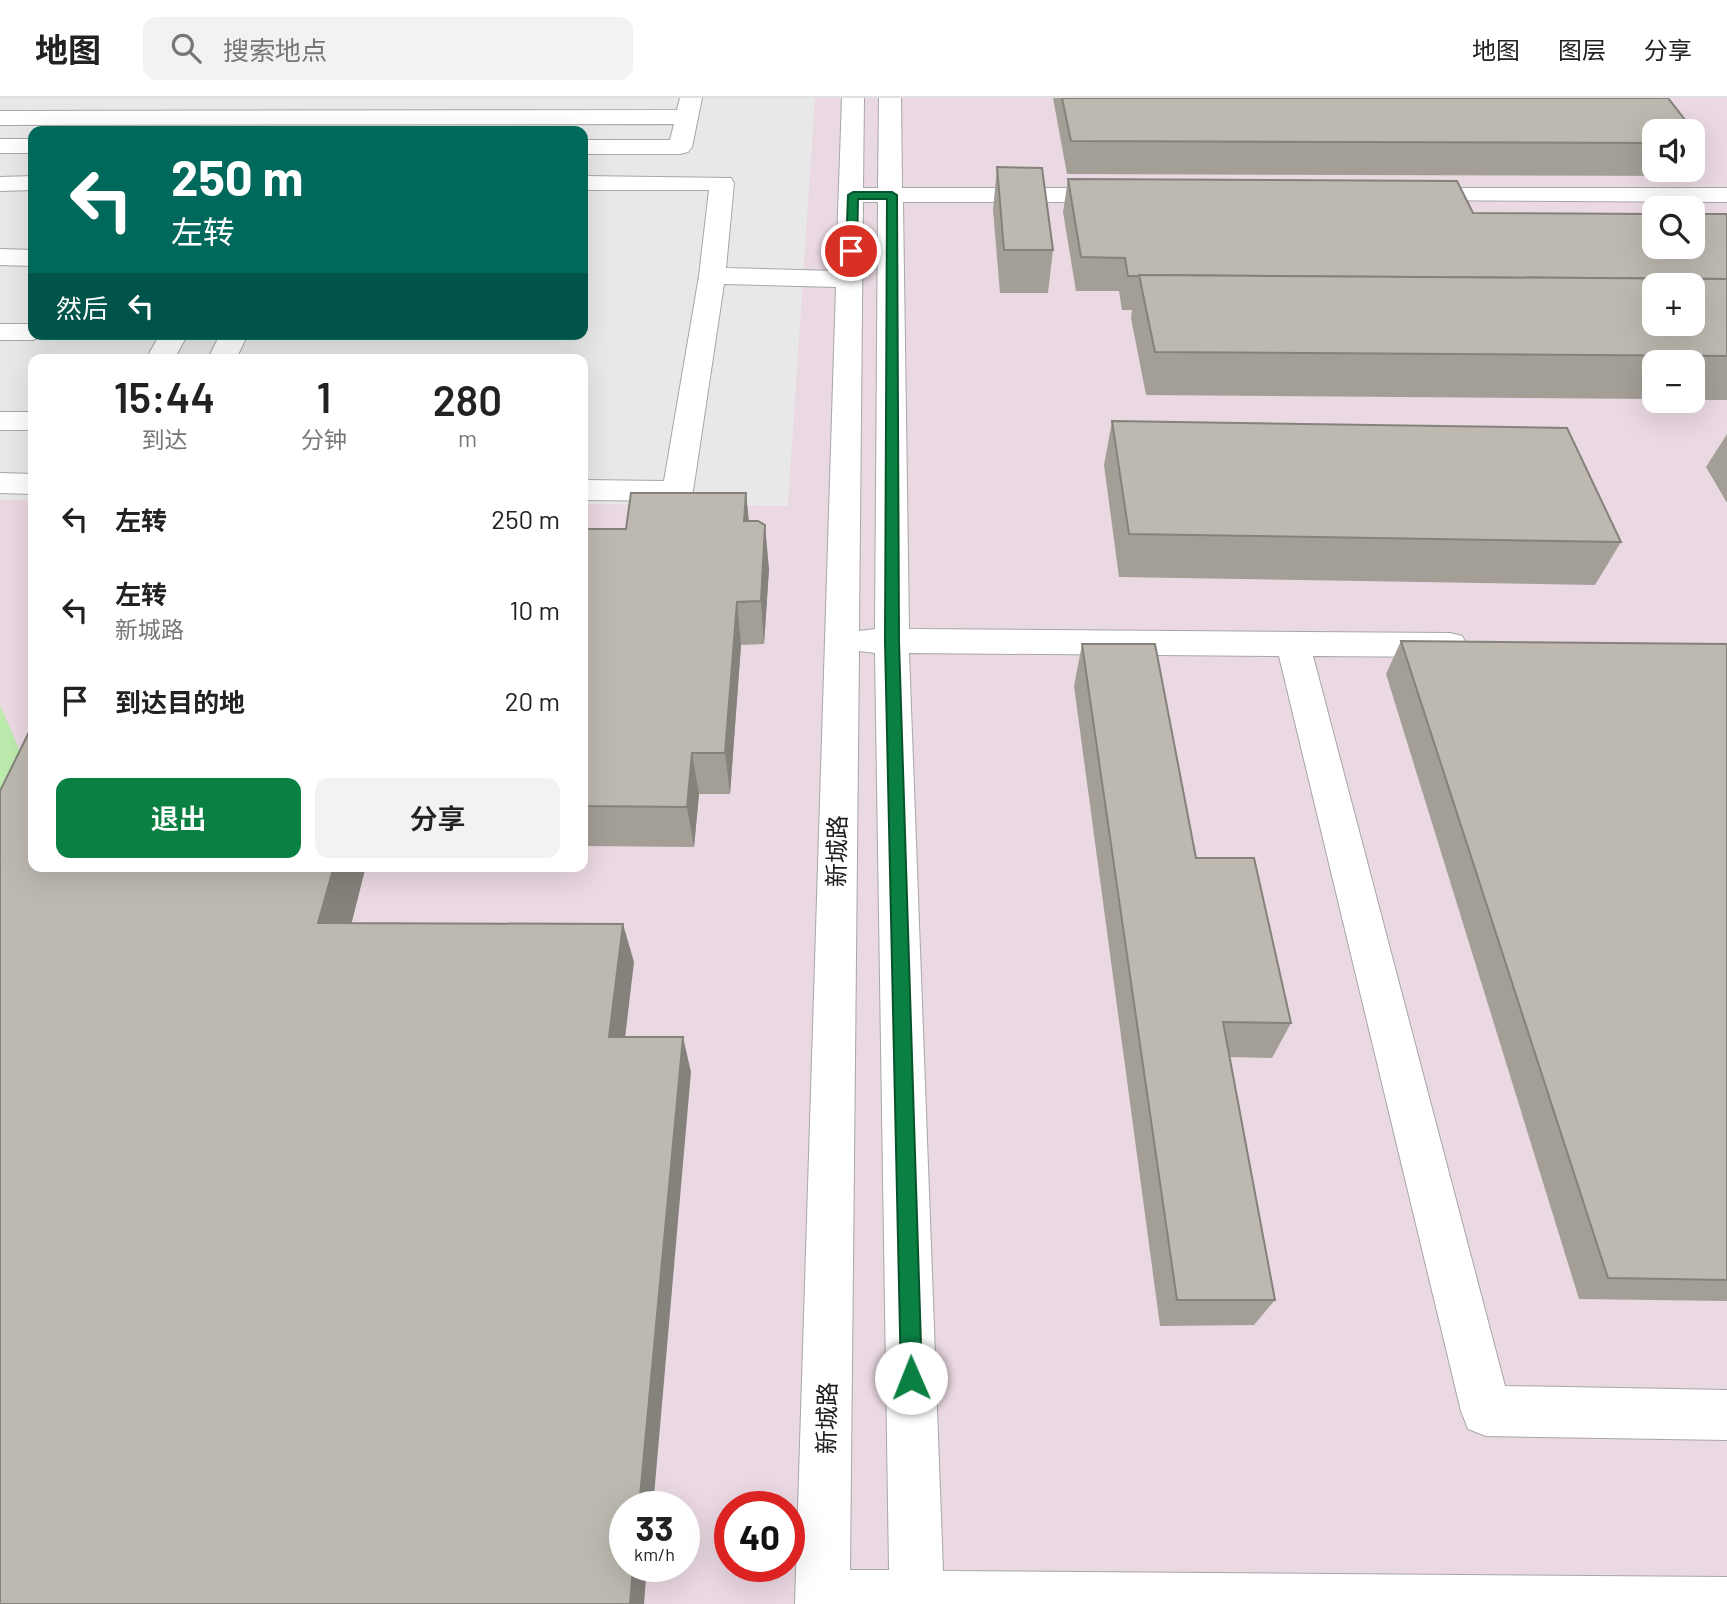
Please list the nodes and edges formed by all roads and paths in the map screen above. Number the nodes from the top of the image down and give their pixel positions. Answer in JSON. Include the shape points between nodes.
{"nodes":[{"id":1,"x":27,"y":98,"type":"edge"},
{"id":2,"x":853,"y":98,"type":"edge"},
{"id":3,"x":890,"y":98,"type":"edge"},
{"id":4,"x":689,"y":108,"type":"edge"},
{"id":5,"x":4,"y":123,"type":"edge"},
{"id":6,"x":0,"y":146,"type":"edge"},
{"id":7,"x":28,"y":146,"type":"edge"},
{"id":8,"x":588,"y":147,"type":"edge"},
{"id":9,"x":28,"y":183,"type":"edge"},
{"id":10,"x":588,"y":183,"type":"edge"},
{"id":11,"x":0,"y":184,"type":"edge"},
{"id":12,"x":853,"y":195,"type":"junction"},
{"id":13,"x":892,"y":195,"type":"junction"},
{"id":14,"x":1143,"y":195,"type":"edge"},
{"id":15,"x":1393,"y":195,"type":"edge"},
{"id":16,"x":1727,"y":195,"type":"edge"},
{"id":17,"x":28,"y":206,"type":"edge"},
{"id":18,"x":0,"y":207,"type":"edge"},
{"id":19,"x":0,"y":257,"type":"edge"},
{"id":20,"x":28,"y":258,"type":"edge"},
{"id":21,"x":712,"y":276,"type":"junction"},
{"id":22,"x":850,"y":279,"type":"junction"},
{"id":23,"x":0,"y":332,"type":"edge"},
{"id":24,"x":28,"y":332,"type":"edge"},
{"id":25,"x":0,"y":421,"type":"edge"},
{"id":26,"x":28,"y":421,"type":"edge"},
{"id":27,"x":0,"y":483,"type":"edge"},
{"id":28,"x":28,"y":484,"type":"edge"},
{"id":29,"x":588,"y":490,"type":"edge"},
{"id":30,"x":840,"y":641,"type":"junction"},
{"id":31,"x":892,"y":641,"type":"junction"},
{"id":32,"x":1293,"y":644,"type":"junction"},
{"id":33,"x":1483,"y":646,"type":"edge"},
{"id":34,"x":1727,"y":1415,"type":"edge"},
{"id":35,"x":917,"y":1600,"type":"edge"},
{"id":36,"x":822,"y":1601,"type":"edge"},
{"id":37,"x":1727,"y":1604,"type":"edge"}],
"edges":[{"from":1,"to":5,"type":"street"},
{"from":2,"to":12,"type":"street","name":"新城路"},
{"from":3,"to":13,"type":"street"},
{"from":4,"to":5,"type":"street"},
{"from":4,"to":8,"type":"street","via":[[680,147]]},
{"from":6,"to":7,"type":"street"},
{"from":9,"to":11,"type":"street"},
{"from":10,"to":21,"type":"street","via":[[722,183]]},
{"from":12,"to":13,"type":"street"},
{"from":12,"to":22,"type":"street","name":"新城路"},
{"from":13,"to":14,"type":"street"},
{"from":13,"to":31,"type":"street"},
{"from":15,"to":16,"type":"street"},
{"from":17,"to":18,"type":"street"},
{"from":19,"to":20,"type":"street"},
{"from":21,"to":22,"type":"street"},
{"from":21,"to":29,"type":"street","via":[[678,491]]},
{"from":22,"to":30,"type":"street","name":"新城路"},
{"from":23,"to":24,"type":"street"},
{"from":25,"to":26,"type":"street"},
{"from":27,"to":28,"type":"street"},
{"from":30,"to":31,"type":"street"},
{"from":30,"to":36,"type":"street","name":"新城路"},
{"from":31,"to":32,"type":"street"},
{"from":31,"to":35,"type":"street"},
{"from":32,"to":33,"type":"street"},
{"from":32,"to":34,"type":"street","via":[[1486,1411]]},
{"from":35,"to":36,"type":"street"},
{"from":35,"to":37,"type":"street"}]}
